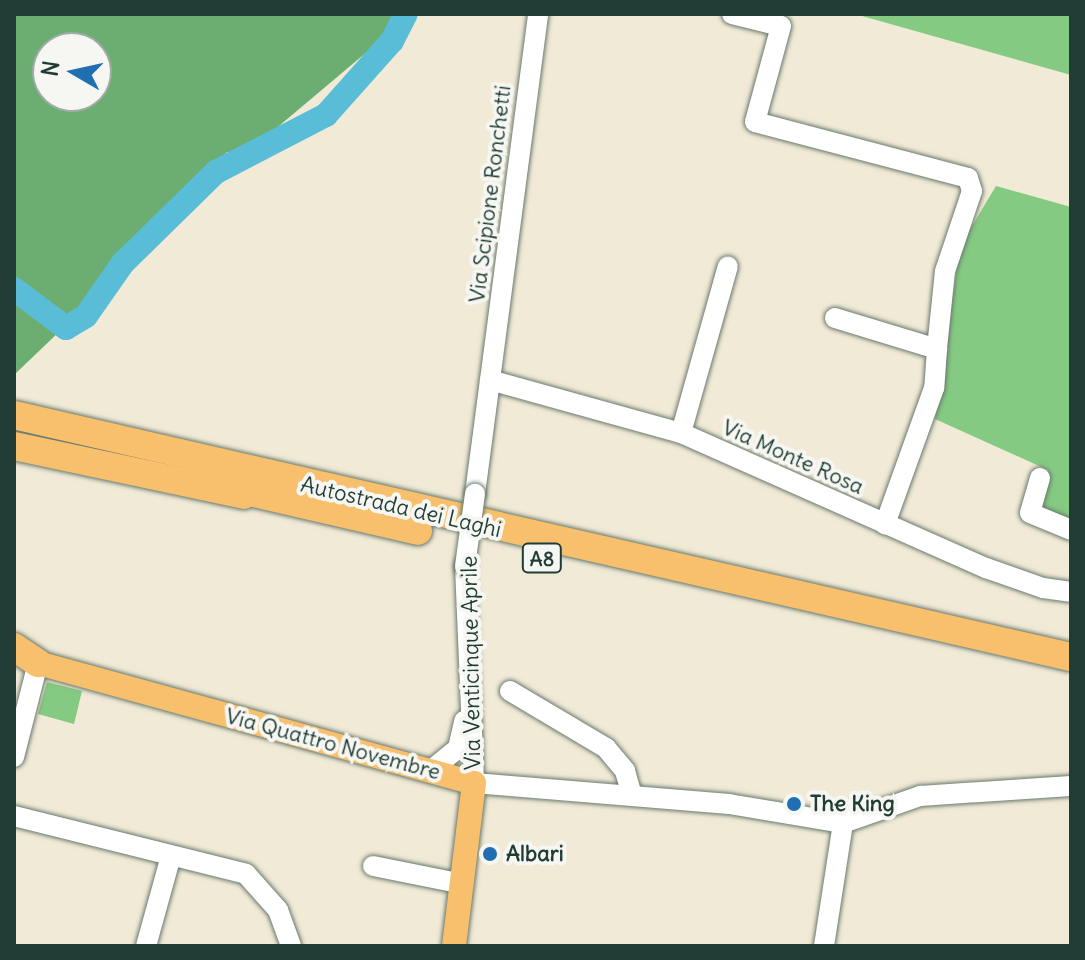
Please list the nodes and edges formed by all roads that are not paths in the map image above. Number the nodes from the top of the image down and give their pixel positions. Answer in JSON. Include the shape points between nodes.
{"nodes":[{"id":1,"x":538,"y":14,"type":"edge"},
{"id":2,"x":732,"y":14,"type":"edge"},
{"id":3,"x":728,"y":266,"type":"dead end"},
{"id":4,"x":835,"y":318,"type":"dead end"},
{"id":5,"x":937,"y":349,"type":"junction"},
{"id":6,"x":490,"y":380,"type":"junction"},
{"id":7,"x":15,"y":420,"type":"edge"},
{"id":8,"x":681,"y":433,"type":"junction"},
{"id":9,"x":14,"y":446,"type":"edge"},
{"id":10,"x":1040,"y":478,"type":"dead end"},
{"id":11,"x":297,"y":504,"type":"junction"},
{"id":12,"x":885,"y":524,"type":"junction"},
{"id":13,"x":1071,"y":530,"type":"edge"},
{"id":14,"x":1071,"y":592,"type":"edge"},
{"id":15,"x":14,"y":647,"type":"edge"},
{"id":16,"x":1071,"y":657,"type":"edge"},
{"id":17,"x":26,"y":661,"type":"edge"},
{"id":18,"x":1071,"y":675,"type":"edge"},
{"id":19,"x":469,"y":682,"type":"junction"},
{"id":20,"x":510,"y":691,"type":"dead end"},
{"id":21,"x":14,"y":757,"type":"edge"},
{"id":22,"x":430,"y":771,"type":"junction"},
{"id":23,"x":474,"y":783,"type":"junction"},
{"id":24,"x":1071,"y":786,"type":"edge"},
{"id":25,"x":632,"y":796,"type":"junction"},
{"id":26,"x":14,"y":816,"type":"edge"},
{"id":27,"x":843,"y":823,"type":"junction"},
{"id":28,"x":171,"y":856,"type":"junction"},
{"id":29,"x":373,"y":866,"type":"dead end"},
{"id":30,"x":463,"y":884,"type":"junction"},
{"id":31,"x":146,"y":946,"type":"edge"},
{"id":32,"x":291,"y":946,"type":"edge"},
{"id":33,"x":454,"y":946,"type":"edge"},
{"id":34,"x":824,"y":946,"type":"edge"}],
"edges":[{"from":1,"to":6,"type":"street","name":"Via Scipione Ronchetti"},
{"from":2,"to":5,"type":"street","via":[[781,26],[755,122],[968,178],[972,191],[945,271]]},
{"from":3,"to":8,"type":"street"},
{"from":4,"to":5,"type":"street"},
{"from":5,"to":12,"type":"street","via":[[934,388]]},
{"from":6,"to":8,"type":"street","name":"Via Monte Rosa"},
{"from":6,"to":19,"type":"street","name":"Via Venticinque Aprile","bridge":true,"via":[[465,566]]},
{"from":7,"to":11,"type":"highway","name":"Autostrada dei Laghi","number":"A8"},
{"from":7,"to":16,"type":"highway","name":"Autostrada dei Laghi","number":"A8"},
{"from":8,"to":12,"type":"street","name":"Via Monte Rosa"},
{"from":9,"to":11,"type":"highway"},
{"from":10,"to":13,"type":"street","via":[[1030,513]]},
{"from":11,"to":18,"type":"highway","name":"Autostrada dei Laghi","number":"A8"},
{"from":12,"to":14,"type":"street","name":"Via Monte Rosa","via":[[1023,582]]},
{"from":15,"to":17,"type":"highway"},
{"from":17,"to":21,"type":"street"},
{"from":17,"to":22,"type":"main road","name":"Via Quattro Novembre"},
{"from":19,"to":22,"type":"street","via":[[458,748]]},
{"from":19,"to":23,"type":"street","name":"Via Venticinque Aprile"},
{"from":20,"to":25,"type":"street","via":[[606,748],[625,771]]},
{"from":22,"to":23,"type":"main road","name":"Via Quattro Novembre"},
{"from":23,"to":25,"type":"street","name":"Via Quattro Novembre"},
{"from":23,"to":30,"type":"main road","name":"Via Venticinque Aprile"},
{"from":24,"to":27,"type":"street","name":"Via Quattro Novembre","via":[[920,796]]},
{"from":25,"to":27,"type":"street","name":"Via Quattro Novembre","via":[[729,804]]},
{"from":26,"to":28,"type":"street"},
{"from":27,"to":34,"type":"street"},
{"from":28,"to":31,"type":"street"},
{"from":28,"to":32,"type":"street","via":[[255,880],[278,910]]},
{"from":29,"to":30,"type":"street"},
{"from":30,"to":33,"type":"main road","name":"Via Venticinque Aprile"}]}
